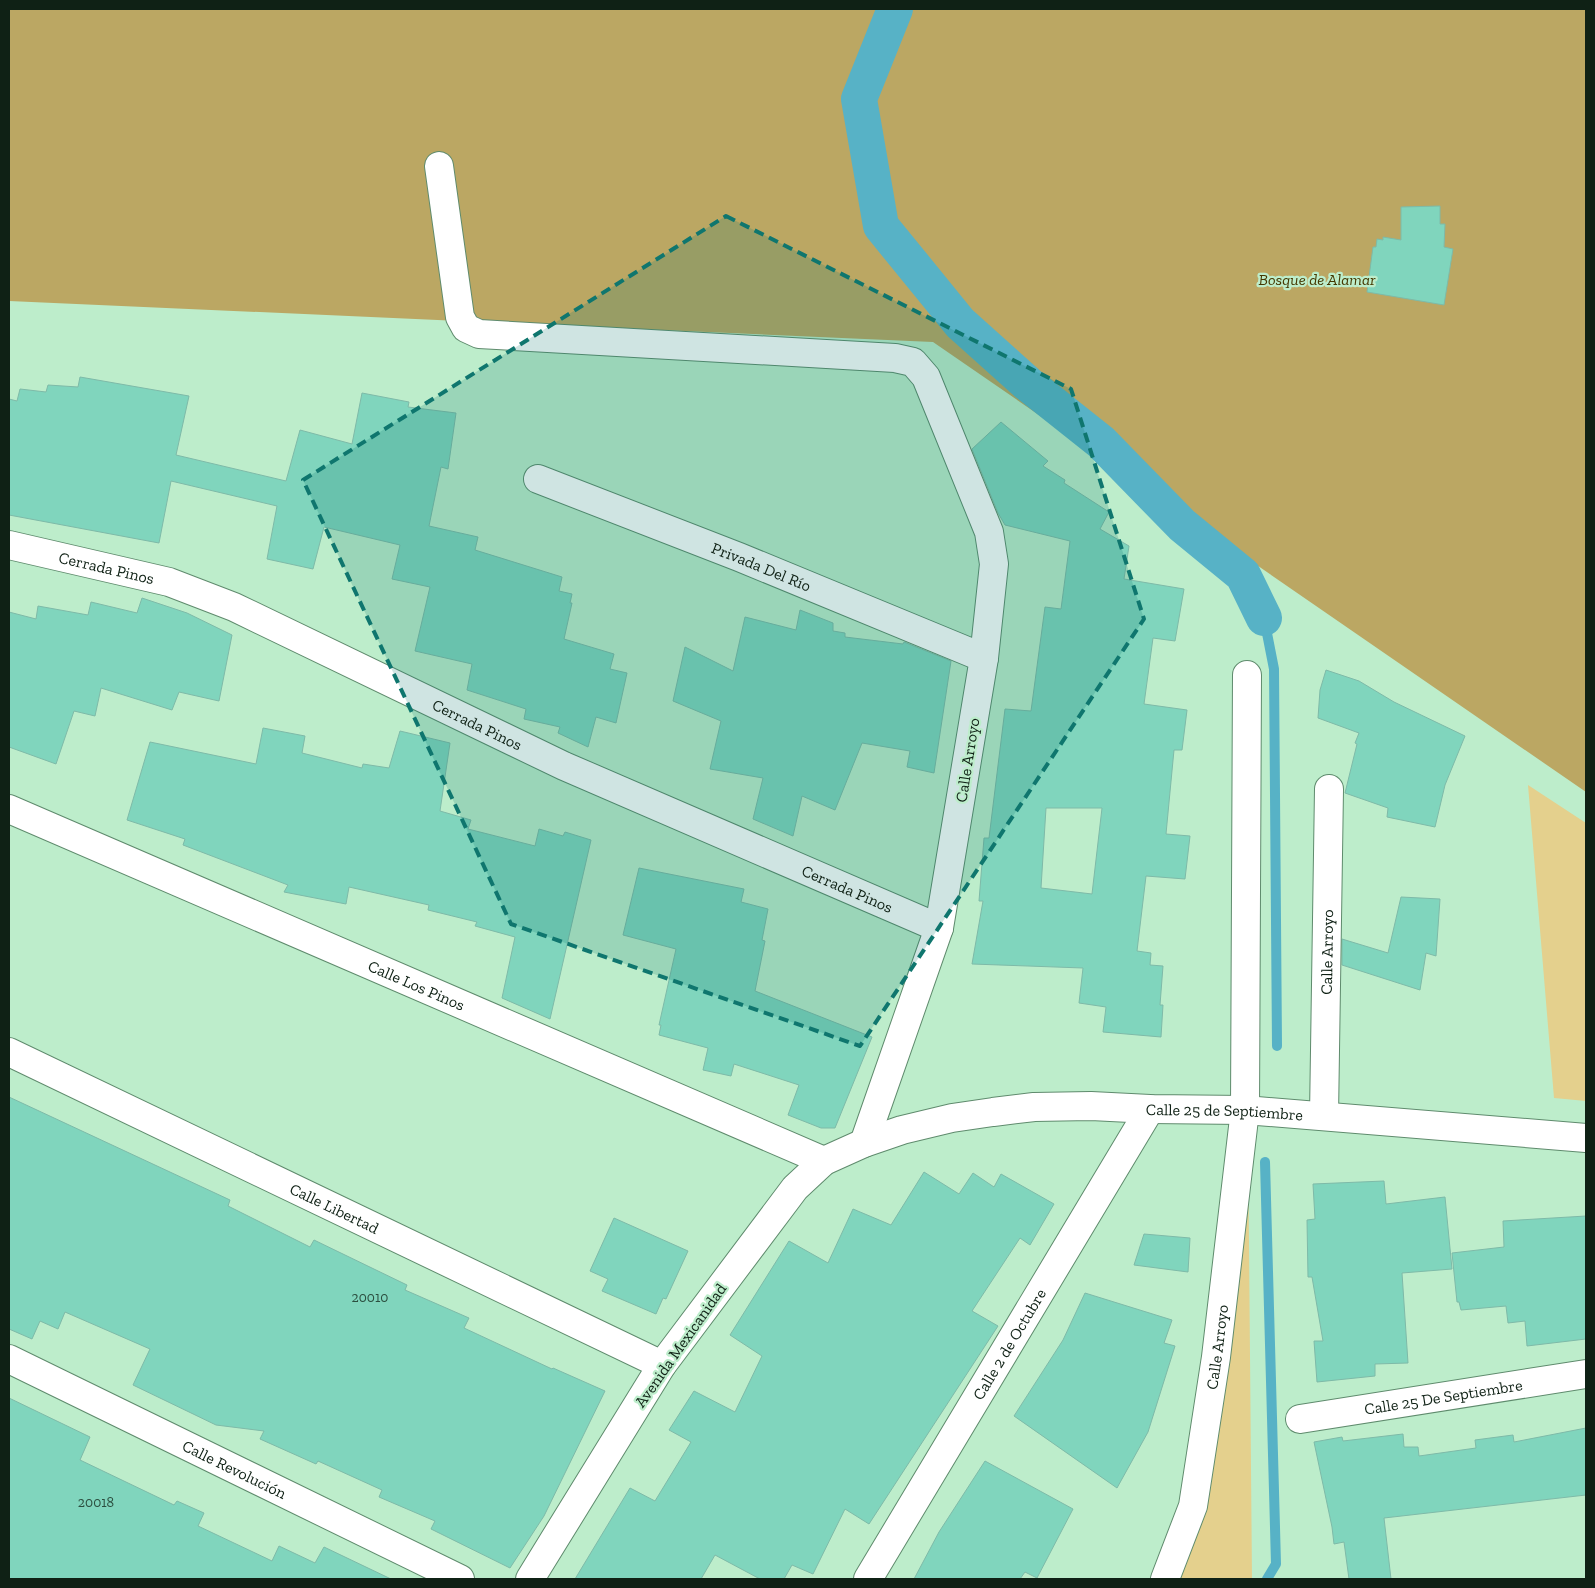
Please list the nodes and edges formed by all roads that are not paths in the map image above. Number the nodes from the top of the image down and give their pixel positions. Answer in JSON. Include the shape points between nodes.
{"nodes":[{"id":1,"x":439,"y":166,"type":"dead end"},
{"id":2,"x":538,"y":480,"type":"dead end"},
{"id":3,"x":9,"y":545,"type":"edge"},
{"id":4,"x":984,"y":658,"type":"junction"},
{"id":5,"x":1247,"y":675,"type":"dead end"},
{"id":6,"x":1329,"y":789,"type":"dead end"},
{"id":7,"x":9,"y":809,"type":"edge"},
{"id":8,"x":939,"y":928,"type":"junction"},
{"id":9,"x":9,"y":1052,"type":"edge"},
{"id":10,"x":1150,"y":1109,"type":"junction"},
{"id":11,"x":1245,"y":1110,"type":"junction"},
{"id":12,"x":1324,"y":1116,"type":"junction"},
{"id":13,"x":1586,"y":1138,"type":"edge"},
{"id":14,"x":864,"y":1143,"type":"junction"},
{"id":15,"x":824,"y":1161,"type":"junction"},
{"id":16,"x":9,"y":1359,"type":"edge"},
{"id":17,"x":662,"y":1364,"type":"junction"},
{"id":18,"x":1586,"y":1374,"type":"edge"},
{"id":19,"x":1300,"y":1419,"type":"dead end"},
{"id":20,"x":460,"y":1579,"type":"edge"},
{"id":21,"x":530,"y":1579,"type":"edge"},
{"id":22,"x":868,"y":1579,"type":"edge"},
{"id":23,"x":1165,"y":1579,"type":"edge"}],
"edges":[{"from":1,"to":4,"type":"street","name":"Calle Arroyo","via":[[460,317],[466,328],[479,334],[895,358],[913,362],[926,377],[989,532],[994,564]]},
{"from":2,"to":4,"type":"street","name":"Privada Del Río","via":[[739,557]]},
{"from":3,"to":8,"type":"street","name":"Cerrada Pinos","via":[[169,582],[218,601],[564,766]]},
{"from":4,"to":8,"type":"street","name":"Calle Arroyo"},
{"from":5,"to":11,"type":"street","name":"Calle Arroyo"},
{"from":6,"to":12,"type":"street","name":"Calle Arroyo"},
{"from":7,"to":15,"type":"street","name":"Calle Los Pinos"},
{"from":8,"to":14,"type":"street","name":"Calle Arroyo"},
{"from":9,"to":17,"type":"street","name":"Calle Libertad"},
{"from":10,"to":11,"type":"street","name":"Calle 25 de Septiembre"},
{"from":10,"to":14,"type":"street","name":"Calle 25 de Septiembre","via":[[1091,1106],[992,1112],[902,1130]]},
{"from":10,"to":22,"type":"street","name":"Calle 2 de Octubre"},
{"from":11,"to":12,"type":"street","name":"Calle 25 de Septiembre"},
{"from":11,"to":23,"type":"street","name":"Calle Arroyo","via":[[1216,1357],[1193,1506]]},
{"from":12,"to":13,"type":"street","name":"Calle 25 de Septiembre"},
{"from":14,"to":15,"type":"street","name":"Avenida Mexicanidad"},
{"from":15,"to":17,"type":"street","name":"Avenida Mexicanidad","via":[[795,1188]]},
{"from":16,"to":20,"type":"street","name":"Calle Revolución"},
{"from":17,"to":21,"type":"street","name":"Avenida Mexicanidad"},
{"from":18,"to":19,"type":"street","name":"Calle 25 De Septiembre"}]}
